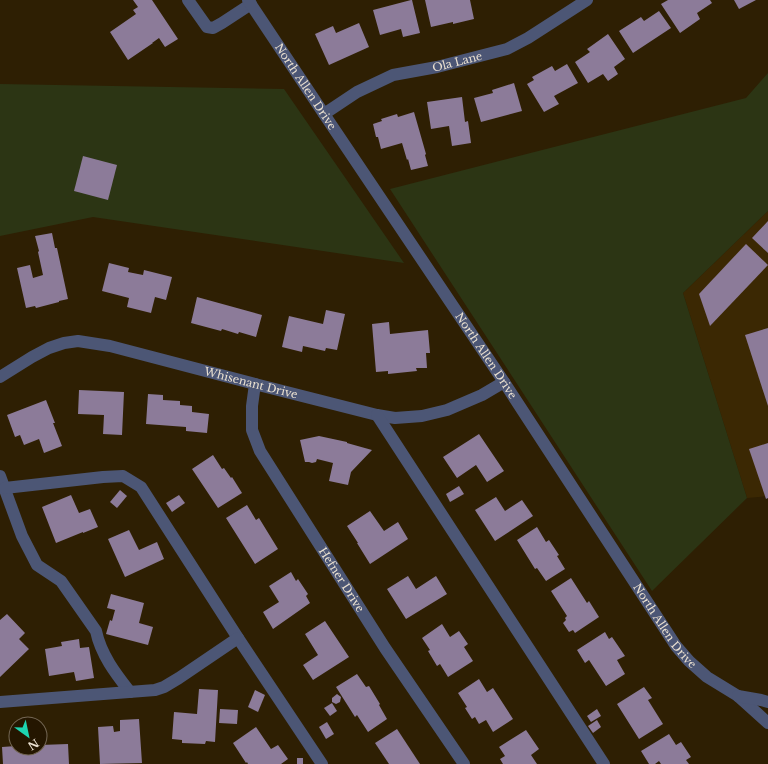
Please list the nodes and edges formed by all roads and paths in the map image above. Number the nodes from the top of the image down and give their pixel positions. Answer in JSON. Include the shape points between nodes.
{"nodes":[{"id":1,"x":188,"y":0,"type":"edge"},
{"id":2,"x":587,"y":0,"type":"edge"},
{"id":3,"x":250,"y":2,"type":"edge"},
{"id":4,"x":324,"y":114,"type":"junction"},
{"id":5,"x":0,"y":377,"type":"edge"},
{"id":6,"x":504,"y":382,"type":"junction"},
{"id":7,"x":256,"y":384,"type":"junction"},
{"id":8,"x":377,"y":415,"type":"junction"},
{"id":9,"x":0,"y":476,"type":"edge"},
{"id":10,"x":4,"y":488,"type":"junction"},
{"id":11,"x":238,"y":638,"type":"junction"},
{"id":12,"x":130,"y":692,"type":"junction"},
{"id":13,"x":738,"y":696,"type":"junction"},
{"id":14,"x":0,"y":702,"type":"edge"},
{"id":15,"x":768,"y":702,"type":"edge"},
{"id":16,"x":768,"y":722,"type":"edge"},
{"id":17,"x":322,"y":764,"type":"edge"},
{"id":18,"x":464,"y":764,"type":"edge"},
{"id":19,"x":604,"y":764,"type":"edge"}],
"edges":[{"from":1,"to":3,"type":"street","via":[[207,27],[213,28]]},
{"from":2,"to":4,"type":"street","name":"Ola Lane","via":[[507,49],[393,75],[357,92]]},
{"from":3,"to":4,"type":"street","name":"North Allen Drive"},
{"from":4,"to":6,"type":"street","name":"North Allen Drive"},
{"from":5,"to":7,"type":"street","name":"Whisenant Drive","via":[[49,348],[78,341],[110,346]]},
{"from":6,"to":8,"type":"street","name":"Whisenant Drive","via":[[447,410],[422,416],[395,418]]},
{"from":6,"to":13,"type":"street","name":"North Allen Drive","via":[[676,646],[707,677]]},
{"from":7,"to":8,"type":"street","name":"Whisenant Drive"},
{"from":7,"to":18,"type":"street","name":"Hefner Drive","via":[[252,406],[252,430],[260,451],[385,648]]},
{"from":8,"to":19,"type":"street"},
{"from":9,"to":10,"type":"street"},
{"from":10,"to":11,"type":"street","via":[[123,476],[141,487]]},
{"from":10,"to":12,"type":"street","via":[[22,536],[37,565],[61,581],[96,631],[108,663]]},
{"from":11,"to":12,"type":"street","via":[[164,687]]},
{"from":11,"to":17,"type":"street"},
{"from":12,"to":14,"type":"street"},
{"from":13,"to":15,"type":"street","name":"North Allen Drive"},
{"from":13,"to":16,"type":"street","name":"North Allen Drive"}]}
